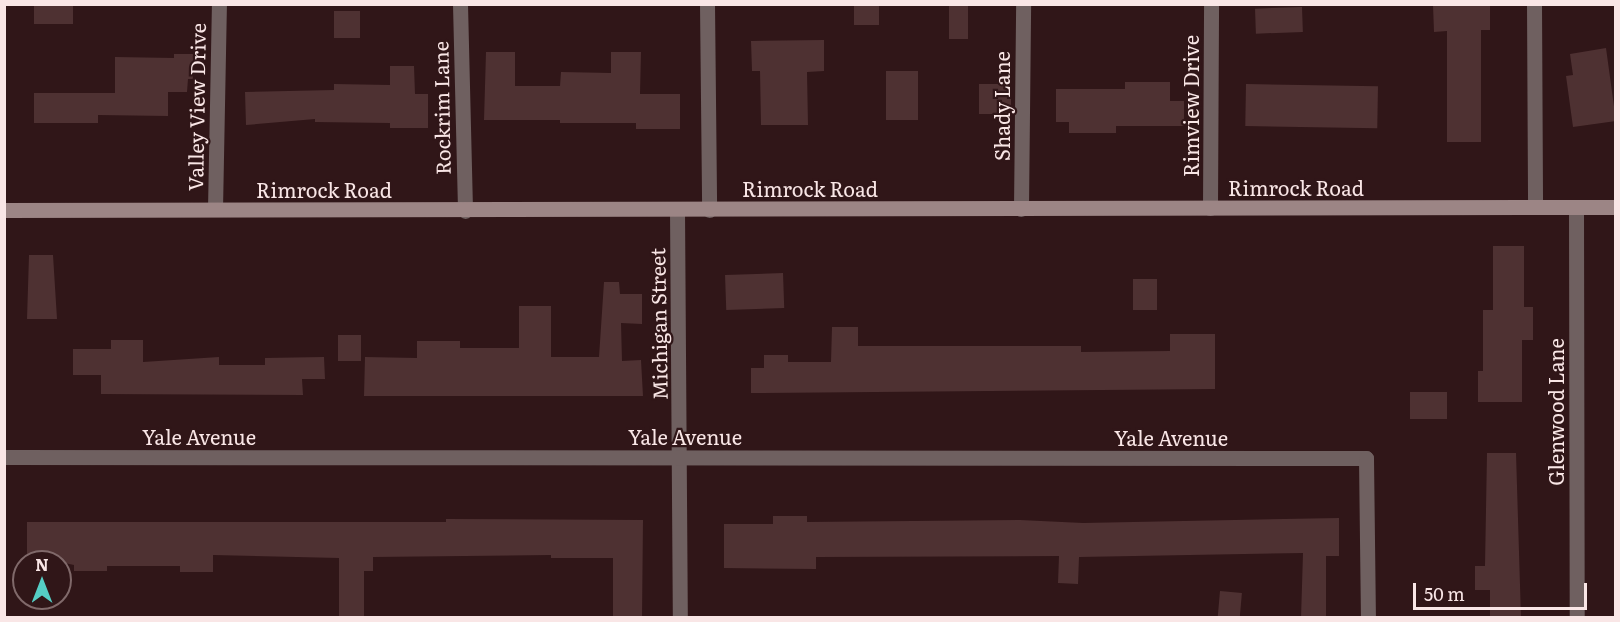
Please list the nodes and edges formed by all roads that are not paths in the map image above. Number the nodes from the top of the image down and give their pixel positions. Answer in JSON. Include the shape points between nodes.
{"nodes":[{"id":1,"x":219,"y":4,"type":"edge"},
{"id":2,"x":460,"y":4,"type":"edge"},
{"id":3,"x":707,"y":4,"type":"edge"},
{"id":4,"x":1023,"y":4,"type":"edge"},
{"id":5,"x":1211,"y":4,"type":"edge"},
{"id":6,"x":1534,"y":4,"type":"edge"},
{"id":7,"x":1535,"y":207,"type":"junction"},
{"id":8,"x":1576,"y":207,"type":"junction"},
{"id":9,"x":1616,"y":207,"type":"edge"},
{"id":10,"x":1022,"y":208,"type":"junction"},
{"id":11,"x":1210,"y":208,"type":"junction"},
{"id":12,"x":216,"y":209,"type":"junction"},
{"id":13,"x":4,"y":210,"type":"edge"},
{"id":14,"x":677,"y":210,"type":"junction"},
{"id":15,"x":709,"y":210,"type":"junction"},
{"id":16,"x":465,"y":211,"type":"junction"},
{"id":17,"x":4,"y":457,"type":"edge"},
{"id":18,"x":681,"y":457,"type":"junction"},
{"id":19,"x":680,"y":618,"type":"edge"},
{"id":20,"x":1368,"y":618,"type":"edge"},
{"id":21,"x":1577,"y":618,"type":"edge"}],
"edges":[{"from":1,"to":12,"type":"street","name":"Valley View Drive"},
{"from":2,"to":16,"type":"street","name":"Rockrim Lane"},
{"from":3,"to":15,"type":"street"},
{"from":4,"to":10,"type":"street","name":"Shady Lane"},
{"from":5,"to":11,"type":"street","name":"Rimview Drive"},
{"from":6,"to":7,"type":"street"},
{"from":7,"to":8,"type":"main road","name":"Rimrock Road"},
{"from":7,"to":11,"type":"main road","name":"Rimrock Road"},
{"from":8,"to":9,"type":"main road","name":"Rimrock Road"},
{"from":8,"to":21,"type":"street","name":"Glenwood Lane"},
{"from":10,"to":11,"type":"main road","name":"Rimrock Road"},
{"from":10,"to":15,"type":"main road","name":"Rimrock Road"},
{"from":12,"to":13,"type":"main road","name":"Rimrock Road"},
{"from":12,"to":16,"type":"main road","name":"Rimrock Road"},
{"from":14,"to":15,"type":"main road","name":"Rimrock Road"},
{"from":14,"to":16,"type":"main road","name":"Rimrock Road"},
{"from":14,"to":18,"type":"street","name":"Michigan Street"},
{"from":17,"to":18,"type":"street","name":"Yale Avenue"},
{"from":18,"to":19,"type":"street","name":"Michigan Street"},
{"from":18,"to":20,"type":"street","name":"Yale Avenue","via":[[1366,458]]}]}
